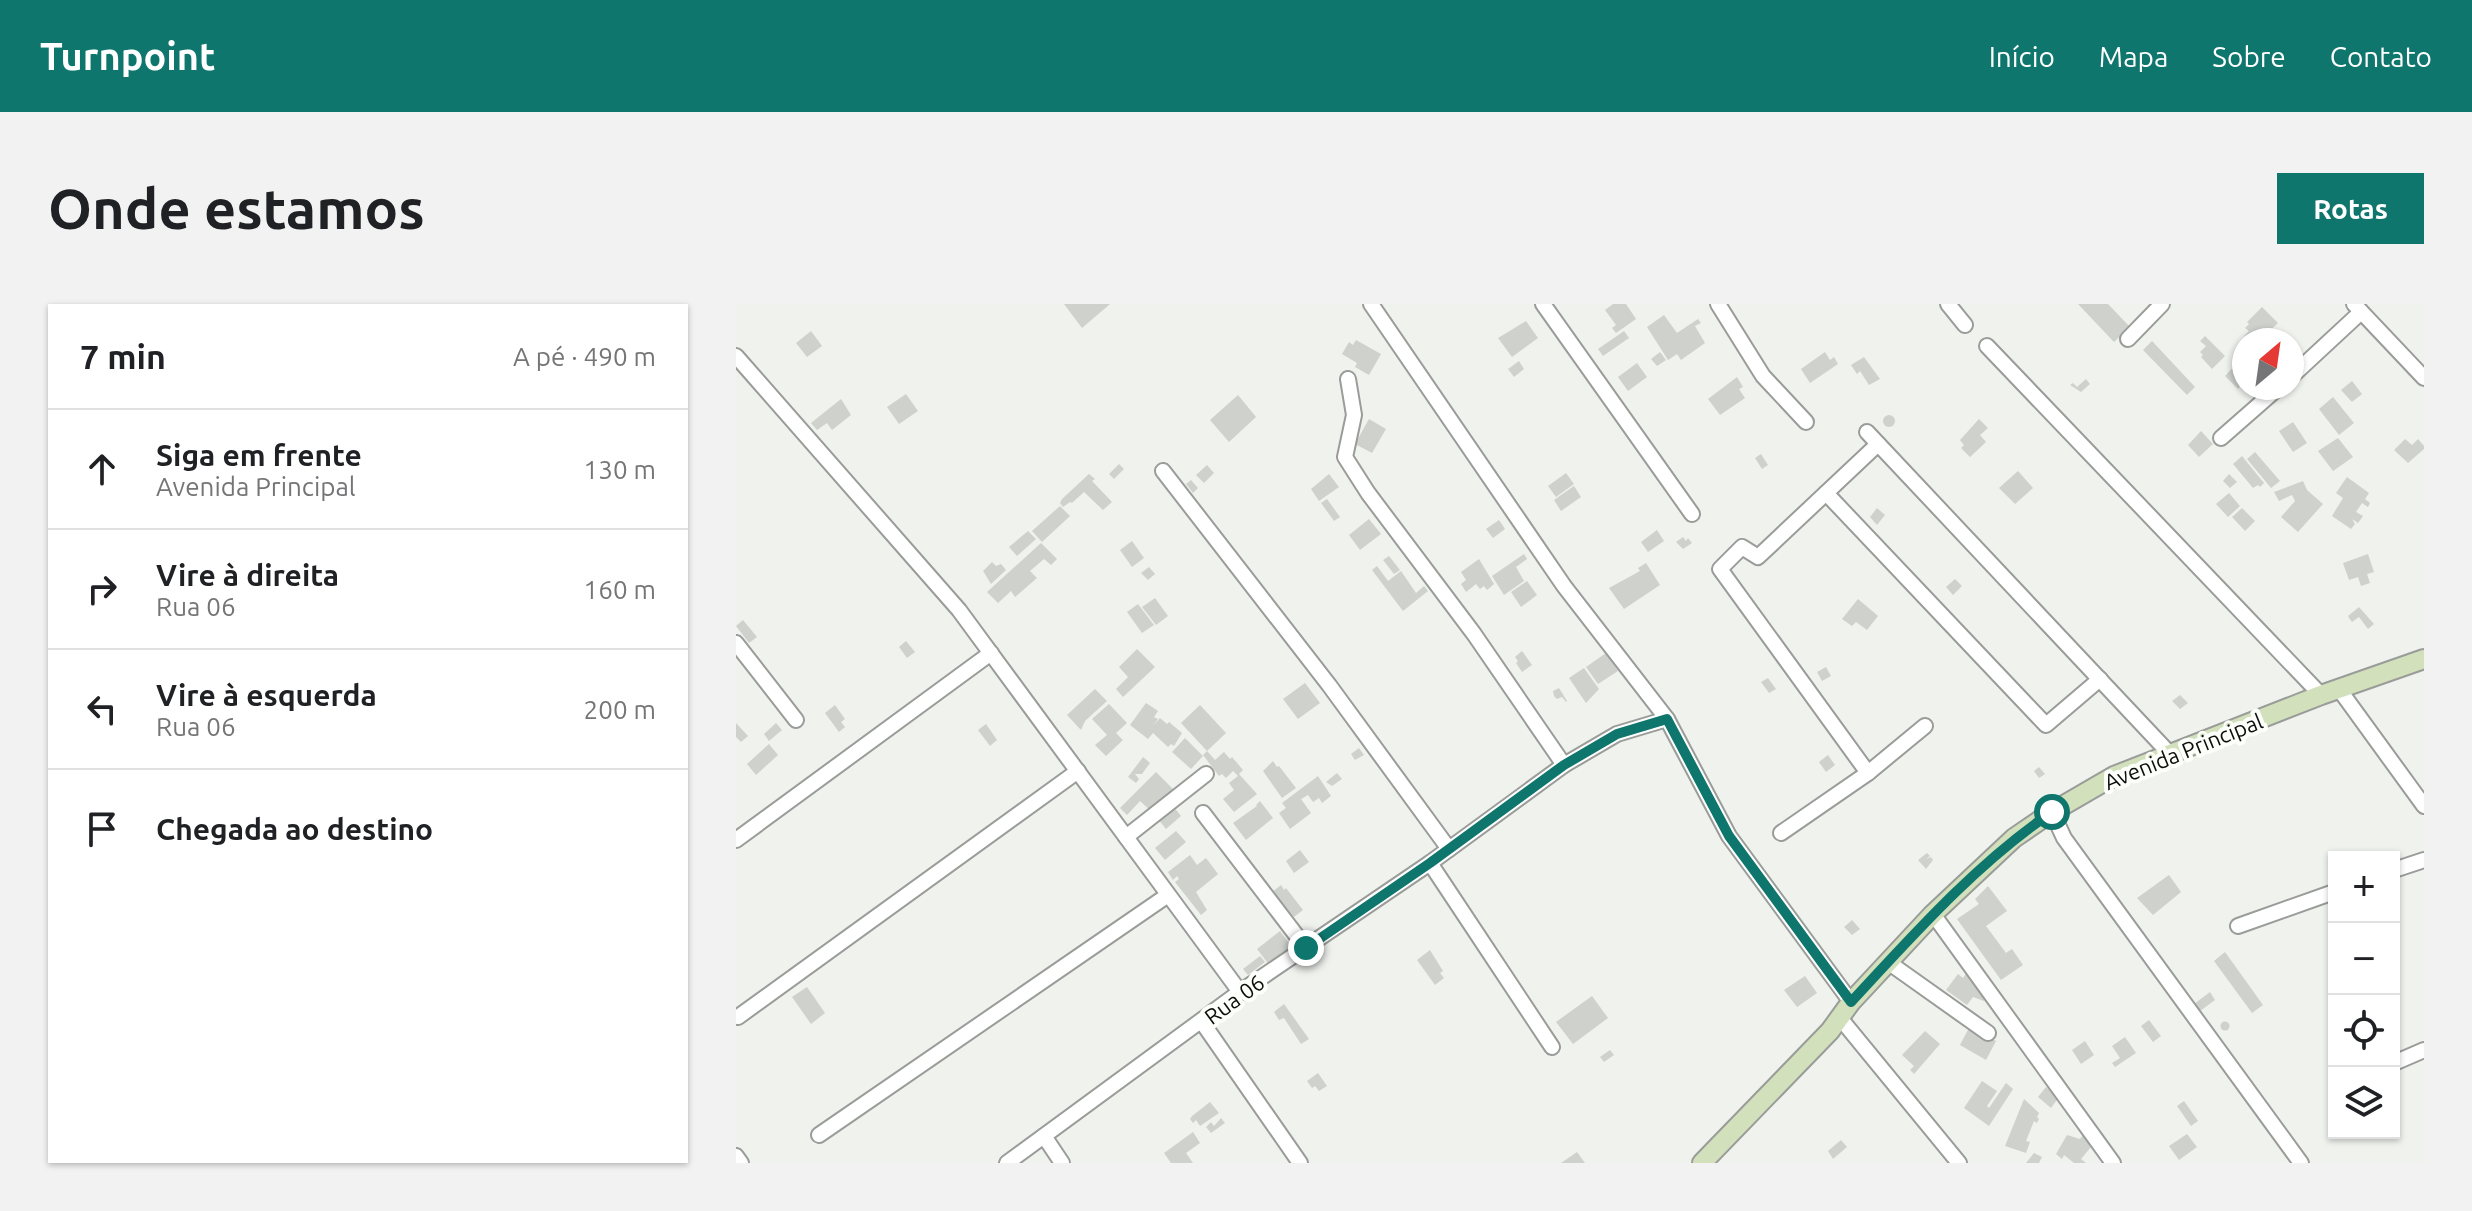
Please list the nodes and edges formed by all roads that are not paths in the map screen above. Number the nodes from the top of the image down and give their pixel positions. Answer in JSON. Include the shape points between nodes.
{"nodes":[{"id":1,"x":1371,"y":304,"type":"edge"},
{"id":2,"x":1543,"y":304,"type":"edge"},
{"id":3,"x":1718,"y":304,"type":"edge"},
{"id":4,"x":1948,"y":304,"type":"edge"},
{"id":5,"x":2162,"y":304,"type":"edge"},
{"id":6,"x":2358,"y":308,"type":"edge"},
{"id":7,"x":1965,"y":325,"type":"dead end"},
{"id":8,"x":2128,"y":339,"type":"dead end"},
{"id":9,"x":1987,"y":346,"type":"dead end"},
{"id":10,"x":736,"y":356,"type":"edge"},
{"id":11,"x":2304,"y":364,"type":"edge"},
{"id":12,"x":2424,"y":378,"type":"edge"},
{"id":13,"x":1348,"y":379,"type":"dead end"},
{"id":14,"x":2264,"y":400,"type":"edge"},
{"id":15,"x":1806,"y":422,"type":"dead end"},
{"id":16,"x":1867,"y":432,"type":"dead end"},
{"id":17,"x":2221,"y":438,"type":"dead end"},
{"id":18,"x":1878,"y":444,"type":"junction"},
{"id":19,"x":1163,"y":471,"type":"dead end"},
{"id":20,"x":1826,"y":493,"type":"junction"},
{"id":21,"x":1692,"y":514,"type":"dead end"},
{"id":22,"x":736,"y":643,"type":"edge"},
{"id":23,"x":991,"y":653,"type":"junction"},
{"id":24,"x":2424,"y":659,"type":"edge"},
{"id":25,"x":2100,"y":679,"type":"junction"},
{"id":26,"x":2339,"y":689,"type":"junction"},
{"id":27,"x":2321,"y":695,"type":"junction"},
{"id":28,"x":1667,"y":719,"type":"junction"},
{"id":29,"x":796,"y":720,"type":"dead end"},
{"id":30,"x":1925,"y":726,"type":"dead end"},
{"id":31,"x":2170,"y":754,"type":"junction"},
{"id":32,"x":1564,"y":765,"type":"junction"},
{"id":33,"x":1078,"y":771,"type":"junction"},
{"id":34,"x":1868,"y":773,"type":"junction"},
{"id":35,"x":1206,"y":774,"type":"dead end"},
{"id":36,"x":2424,"y":806,"type":"edge"},
{"id":37,"x":2052,"y":812,"type":"junction"},
{"id":38,"x":1203,"y":813,"type":"dead end"},
{"id":39,"x":1781,"y":833,"type":"dead end"},
{"id":40,"x":1126,"y":837,"type":"junction"},
{"id":41,"x":736,"y":840,"type":"edge"},
{"id":42,"x":1449,"y":849,"type":"junction"},
{"id":43,"x":2424,"y":860,"type":"edge"},
{"id":44,"x":1430,"y":863,"type":"junction"},
{"id":45,"x":2400,"y":868,"type":"edge"},
{"id":46,"x":2328,"y":894,"type":"edge"},
{"id":47,"x":1168,"y":895,"type":"junction"},
{"id":48,"x":1933,"y":914,"type":"junction"},
{"id":49,"x":2238,"y":926,"type":"dead end"},
{"id":50,"x":1306,"y":948,"type":"junction"},
{"id":51,"x":1888,"y":962,"type":"junction"},
{"id":52,"x":1240,"y":992,"type":"junction"},
{"id":53,"x":1851,"y":1002,"type":"junction"},
{"id":54,"x":738,"y":1017,"type":"dead end"},
{"id":55,"x":1840,"y":1018,"type":"junction"},
{"id":56,"x":1202,"y":1022,"type":"junction"},
{"id":57,"x":1988,"y":1033,"type":"dead end"},
{"id":58,"x":1552,"y":1047,"type":"dead end"},
{"id":59,"x":2424,"y":1050,"type":"edge"},
{"id":60,"x":2400,"y":1060,"type":"edge"},
{"id":61,"x":819,"y":1135,"type":"dead end"},
{"id":62,"x":1044,"y":1136,"type":"junction"},
{"id":63,"x":736,"y":1156,"type":"edge"},
{"id":64,"x":741,"y":1163,"type":"edge"},
{"id":65,"x":1007,"y":1163,"type":"edge"},
{"id":66,"x":1062,"y":1163,"type":"edge"},
{"id":67,"x":1300,"y":1163,"type":"edge"},
{"id":68,"x":1702,"y":1163,"type":"edge"},
{"id":69,"x":1959,"y":1163,"type":"edge"},
{"id":70,"x":2113,"y":1163,"type":"edge"},
{"id":71,"x":2301,"y":1163,"type":"edge"}],
"edges":[{"from":1,"to":28,"type":"street","via":[[1564,586]]},
{"from":2,"to":21,"type":"street"},
{"from":3,"to":15,"type":"street","via":[[1763,376]]},
{"from":4,"to":7,"type":"street"},
{"from":5,"to":8,"type":"street"},
{"from":6,"to":11,"type":"street"},
{"from":6,"to":12,"type":"street"},
{"from":9,"to":27,"type":"street"},
{"from":10,"to":23,"type":"street"},
{"from":13,"to":32,"type":"street","via":[[1354,415],[1345,457]]},
{"from":14,"to":17,"type":"street"},
{"from":16,"to":18,"type":"street"},
{"from":18,"to":20,"type":"street"},
{"from":18,"to":25,"type":"street"},
{"from":19,"to":42,"type":"street"},
{"from":20,"to":25,"type":"street","via":[[2046,725]]},
{"from":20,"to":34,"type":"street","via":[[1758,557],[1742,547],[1720,569]]},
{"from":22,"to":29,"type":"street"},
{"from":23,"to":33,"type":"street"},
{"from":23,"to":41,"type":"street"},
{"from":24,"to":26,"type":"street","name":"Avenida Principal"},
{"from":25,"to":31,"type":"street"},
{"from":26,"to":27,"type":"street","name":"Avenida Principal"},
{"from":26,"to":36,"type":"street"},
{"from":27,"to":31,"type":"street","name":"Avenida Principal"},
{"from":28,"to":32,"type":"street","name":"Rua 06","via":[[1617,734]]},
{"from":28,"to":53,"type":"street","via":[[1729,836]]},
{"from":30,"to":34,"type":"street"},
{"from":31,"to":37,"type":"street","name":"Avenida Principal","via":[[2114,776]]},
{"from":32,"to":42,"type":"street","name":"Rua 06"},
{"from":33,"to":40,"type":"street"},
{"from":33,"to":54,"type":"street"},
{"from":34,"to":39,"type":"street"},
{"from":35,"to":40,"type":"street"},
{"from":37,"to":48,"type":"street","name":"Avenida Principal","via":[[2014,838]]},
{"from":37,"to":71,"type":"street","via":[[2064,838]]},
{"from":38,"to":50,"type":"street"},
{"from":40,"to":47,"type":"street"},
{"from":42,"to":44,"type":"street","name":"Rua 06"},
{"from":43,"to":45,"type":"street"},
{"from":44,"to":50,"type":"street","name":"Rua 06"},
{"from":44,"to":58,"type":"street"},
{"from":46,"to":49,"type":"street"},
{"from":47,"to":52,"type":"street"},
{"from":47,"to":61,"type":"street"},
{"from":48,"to":51,"type":"street","name":"Avenida Principal"},
{"from":48,"to":70,"type":"street"},
{"from":50,"to":52,"type":"street","name":"Rua 06"},
{"from":51,"to":53,"type":"street","name":"Avenida Principal"},
{"from":51,"to":57,"type":"street"},
{"from":52,"to":56,"type":"street","name":"Rua 06"},
{"from":53,"to":55,"type":"street","name":"Avenida Principal"},
{"from":55,"to":68,"type":"street","name":"Avenida Principal"},
{"from":55,"to":69,"type":"street"},
{"from":56,"to":62,"type":"street","name":"Rua 06"},
{"from":56,"to":67,"type":"street"},
{"from":59,"to":60,"type":"street"},
{"from":62,"to":65,"type":"street","name":"Rua 06"},
{"from":62,"to":66,"type":"street"},
{"from":63,"to":64,"type":"street"}]}
